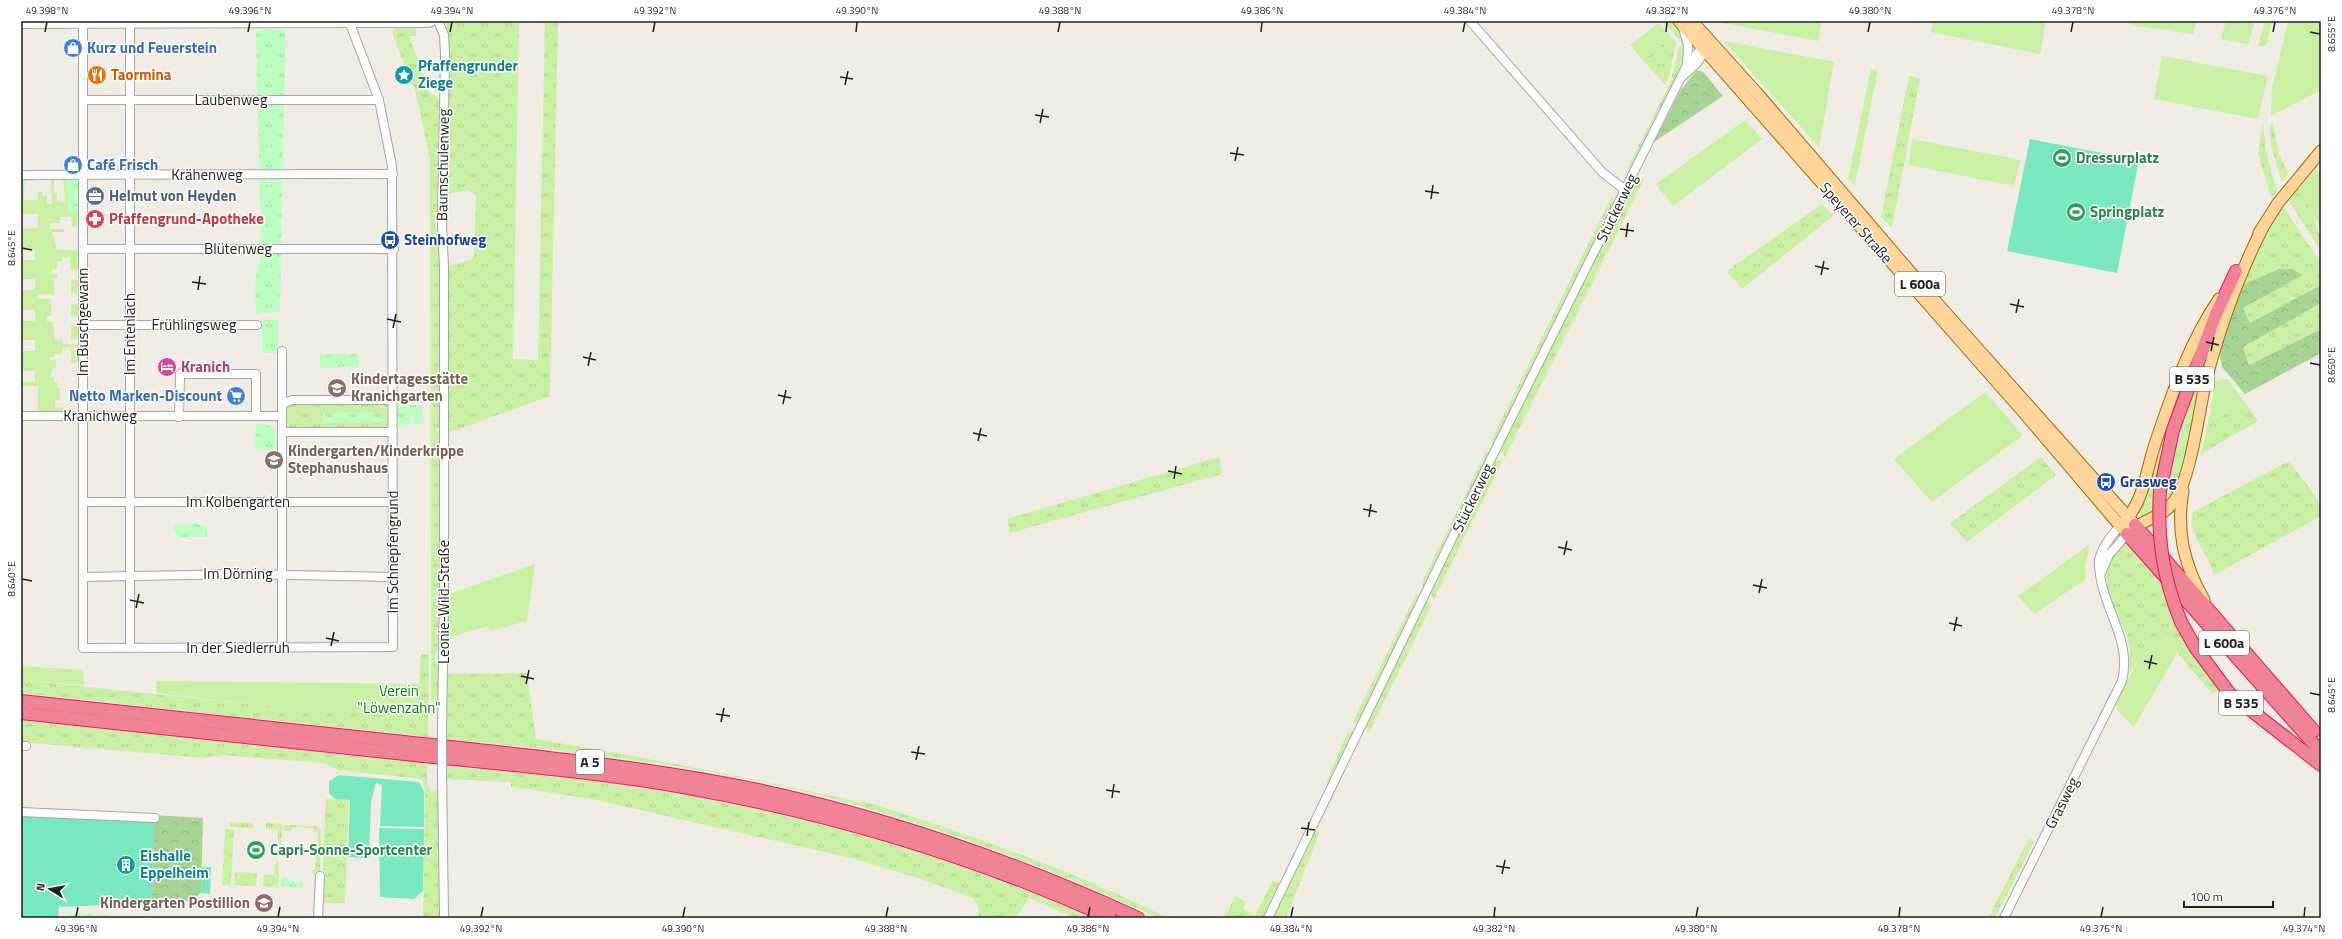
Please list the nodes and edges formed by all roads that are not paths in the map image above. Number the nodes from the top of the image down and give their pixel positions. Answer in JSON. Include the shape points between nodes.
{"nodes":[{"id":1,"x":433,"y":21,"type":"edge"},
{"id":2,"x":438,"y":21,"type":"edge"},
{"id":3,"x":1470,"y":21,"type":"edge"},
{"id":4,"x":130,"y":22,"type":"edge"},
{"id":5,"x":233,"y":22,"type":"edge"},
{"id":6,"x":282,"y":22,"type":"edge"},
{"id":7,"x":349,"y":22,"type":"edge"},
{"id":8,"x":1684,"y":22,"type":"edge"},
{"id":9,"x":83,"y":23,"type":"edge"},
{"id":10,"x":166,"y":23,"type":"edge"},
{"id":11,"x":21,"y":24,"type":"edge"},
{"id":12,"x":1706,"y":46,"type":"junction"},
{"id":13,"x":1687,"y":65,"type":"junction"},
{"id":14,"x":1680,"y":80,"type":"junction"},
{"id":15,"x":83,"y":100,"type":"junction"},
{"id":16,"x":130,"y":100,"type":"junction"},
{"id":17,"x":379,"y":100,"type":"junction"},
{"id":18,"x":2321,"y":151,"type":"edge"},
{"id":19,"x":393,"y":174,"type":"junction"},
{"id":20,"x":21,"y":175,"type":"edge"},
{"id":21,"x":130,"y":175,"type":"junction"},
{"id":22,"x":83,"y":176,"type":"junction"},
{"id":23,"x":1625,"y":190,"type":"junction"},
{"id":24,"x":2263,"y":227,"type":"junction"},
{"id":25,"x":83,"y":249,"type":"junction"},
{"id":26,"x":130,"y":249,"type":"junction"},
{"id":27,"x":394,"y":249,"type":"junction"},
{"id":28,"x":2236,"y":271,"type":"junction"},
{"id":29,"x":83,"y":325,"type":"junction"},
{"id":30,"x":130,"y":325,"type":"junction"},
{"id":31,"x":257,"y":325,"type":"dead end"},
{"id":32,"x":282,"y":351,"type":"dead end"},
{"id":33,"x":393,"y":400,"type":"junction"},
{"id":34,"x":282,"y":404,"type":"junction"},
{"id":35,"x":21,"y":416,"type":"edge"},
{"id":36,"x":83,"y":416,"type":"junction"},
{"id":37,"x":131,"y":416,"type":"junction"},
{"id":38,"x":179,"y":416,"type":"junction"},
{"id":39,"x":256,"y":416,"type":"junction"},
{"id":40,"x":282,"y":416,"type":"junction"},
{"id":41,"x":444,"y":431,"type":"joint"},
{"id":42,"x":282,"y":432,"type":"junction"},
{"id":43,"x":393,"y":432,"type":"junction"},
{"id":44,"x":2185,"y":474,"type":"junction"},
{"id":45,"x":83,"y":502,"type":"junction"},
{"id":46,"x":131,"y":502,"type":"junction"},
{"id":47,"x":282,"y":502,"type":"junction"},
{"id":48,"x":393,"y":502,"type":"junction"},
{"id":49,"x":2127,"y":526,"type":"junction"},
{"id":50,"x":130,"y":574,"type":"junction"},
{"id":51,"x":282,"y":574,"type":"junction"},
{"id":52,"x":83,"y":577,"type":"junction"},
{"id":53,"x":393,"y":577,"type":"junction"},
{"id":54,"x":2211,"y":612,"type":"junction"},
{"id":55,"x":130,"y":647,"type":"junction"},
{"id":56,"x":83,"y":648,"type":"joint"},
{"id":57,"x":282,"y":648,"type":"junction"},
{"id":58,"x":393,"y":648,"type":"joint"},
{"id":59,"x":21,"y":701,"type":"edge"},
{"id":60,"x":21,"y":712,"type":"edge"},
{"id":61,"x":2321,"y":739,"type":"edge"},
{"id":62,"x":2321,"y":752,"type":"edge"},
{"id":63,"x":2321,"y":765,"type":"edge"},
{"id":64,"x":21,"y":812,"type":"edge"},
{"id":65,"x":155,"y":818,"type":"dead end"},
{"id":66,"x":320,"y":876,"type":"dead end"},
{"id":67,"x":318,"y":918,"type":"edge"},
{"id":68,"x":444,"y":918,"type":"edge"},
{"id":69,"x":1110,"y":918,"type":"edge"},
{"id":70,"x":1138,"y":918,"type":"edge"},
{"id":71,"x":1268,"y":918,"type":"edge"},
{"id":72,"x":2004,"y":918,"type":"edge"}],
"edges":[{"from":1,"to":7,"type":"street","via":[[429,24]]},
{"from":2,"to":41,"type":"street","name":"Baumschulenweg","via":[[444,35],[445,54],[442,226]]},
{"from":3,"to":23,"type":"street","via":[[1602,172]]},
{"from":4,"to":9,"type":"street"},
{"from":4,"to":10,"type":"street"},
{"from":4,"to":16,"type":"street","name":"Im Entenlach"},
{"from":5,"to":6,"type":"street"},
{"from":5,"to":10,"type":"street"},
{"from":6,"to":7,"type":"street"},
{"from":7,"to":17,"type":"street"},
{"from":8,"to":12,"type":"main road","name":"Speyerer Straße","number":"L 600a"},
{"from":8,"to":13,"type":"street","via":[[1688,45]]},
{"from":9,"to":11,"type":"street"},
{"from":9,"to":15,"type":"street","name":"Im Buschgewann"},
{"from":12,"to":13,"type":"street","name":"Stückerweg"},
{"from":12,"to":14,"type":"street","name":"Stückerweg"},
{"from":12,"to":49,"type":"main road","name":"Speyerer Straße","number":"L 600a","via":[[1916,279]]},
{"from":13,"to":14,"type":"street","name":"Stückerweg"},
{"from":14,"to":23,"type":"street","name":"Stückerweg"},
{"from":15,"to":16,"type":"street","name":"Laubenweg"},
{"from":15,"to":22,"type":"street","name":"Im Buschgewann"},
{"from":16,"to":17,"type":"street","name":"Laubenweg"},
{"from":16,"to":21,"type":"street","name":"Im Entenlach"},
{"from":17,"to":19,"type":"street"},
{"from":18,"to":24,"type":"main road","number":"B 535","via":[[2278,203]]},
{"from":19,"to":21,"type":"street","name":"Krähenweg"},
{"from":19,"to":27,"type":"street"},
{"from":20,"to":22,"type":"street","name":"Krähenweg"},
{"from":21,"to":22,"type":"street","name":"Krähenweg"},
{"from":21,"to":26,"type":"street","name":"Im Entenlach"},
{"from":22,"to":25,"type":"street","name":"Im Buschgewann"},
{"from":23,"to":71,"type":"street","name":"Stückerweg"},
{"from":24,"to":28,"type":"main road","number":"B 535"},
{"from":24,"to":44,"type":"main road","number":"B 535","via":[[2235,287],[2222,325]]},
{"from":25,"to":26,"type":"street","name":"Blütenweg"},
{"from":25,"to":29,"type":"street","name":"Im Buschgewann"},
{"from":26,"to":27,"type":"street","name":"Blütenweg"},
{"from":26,"to":30,"type":"street","name":"Im Entenlach"},
{"from":27,"to":33,"type":"street"},
{"from":28,"to":49,"type":"main road","via":[[2209,313],[2177,379],[2141,494]]},
{"from":28,"to":63,"type":"highway","number":"B 535","bridge":true,"via":[[2216,314],[2173,430],[2160,491],[2160,548],[2167,582],[2181,622],[2195,647],[2230,694]]},
{"from":29,"to":30,"type":"street","name":"Frühlingsweg"},
{"from":29,"to":36,"type":"street","name":"Im Buschgewann"},
{"from":30,"to":31,"type":"street","name":"Frühlingsweg"},
{"from":30,"to":37,"type":"street","name":"Im Entenlach"},
{"from":32,"to":34,"type":"street"},
{"from":33,"to":34,"type":"street","via":[[292,400]]},
{"from":33,"to":43,"type":"street"},
{"from":34,"to":40,"type":"street"},
{"from":35,"to":36,"type":"street","name":"Kranichweg"},
{"from":36,"to":37,"type":"street","name":"Kranichweg"},
{"from":36,"to":45,"type":"street","name":"Im Buschgewann"},
{"from":37,"to":38,"type":"street","name":"Kranichweg"},
{"from":37,"to":46,"type":"street","name":"Im Entenlach"},
{"from":38,"to":39,"type":"street","name":"Kranichweg"},
{"from":38,"to":39,"type":"street","via":[[180,374],[256,374]]},
{"from":39,"to":40,"type":"street","name":"Kranichweg"},
{"from":40,"to":42,"type":"street"},
{"from":41,"to":68,"type":"street","name":"Leonie-Wild-Straße","bridge":true},
{"from":42,"to":43,"type":"street"},
{"from":42,"to":47,"type":"street"},
{"from":43,"to":48,"type":"street","name":"Im Schnepfengrund"},
{"from":44,"to":49,"type":"main road","via":[[2172,505],[2159,516]]},
{"from":44,"to":54,"type":"main road","number":"B 535","via":[[2180,509],[2182,544],[2191,576]]},
{"from":45,"to":46,"type":"street","name":"Im Kolbengarten"},
{"from":45,"to":52,"type":"street","name":"Im Buschgewann"},
{"from":46,"to":47,"type":"street","name":"Im Kolbengarten"},
{"from":46,"to":50,"type":"street","name":"Im Entenlach"},
{"from":47,"to":48,"type":"street","name":"Im Kolbengarten"},
{"from":47,"to":51,"type":"street"},
{"from":48,"to":53,"type":"street","name":"Im Schnepfengrund"},
{"from":49,"to":54,"type":"highway","number":"L 600a"},
{"from":49,"to":62,"type":"highway","number":"L 600a"},
{"from":49,"to":72,"type":"street","name":"Grasweg","via":[[2100,574],[2104,594],[2123,640],[2125,658],[2122,681]]},
{"from":50,"to":51,"type":"street","name":"Im Dörning"},
{"from":50,"to":52,"type":"street","name":"Im Dörning"},
{"from":50,"to":55,"type":"street","name":"Im Entenlach"},
{"from":51,"to":53,"type":"street","name":"Im Dörning"},
{"from":51,"to":57,"type":"street"},
{"from":52,"to":56,"type":"street","name":"Im Buschgewann"},
{"from":53,"to":58,"type":"street","name":"Im Schnepfengrund"},
{"from":54,"to":61,"type":"highway","number":"B 535"},
{"from":55,"to":56,"type":"street","name":"In der Siedlerruh"},
{"from":55,"to":57,"type":"street","name":"In der Siedlerruh"},
{"from":57,"to":58,"type":"street","name":"In der Siedlerruh"},
{"from":59,"to":70,"type":"highway","number":"A 5","via":[[597,763],[722,783],[811,802],[943,840],[1036,874]]},
{"from":60,"to":69,"type":"highway","number":"A 5","via":[[601,775],[720,794],[807,814],[916,844],[1022,881]]},
{"from":64,"to":65,"type":"street"},
{"from":66,"to":67,"type":"street"}]}
